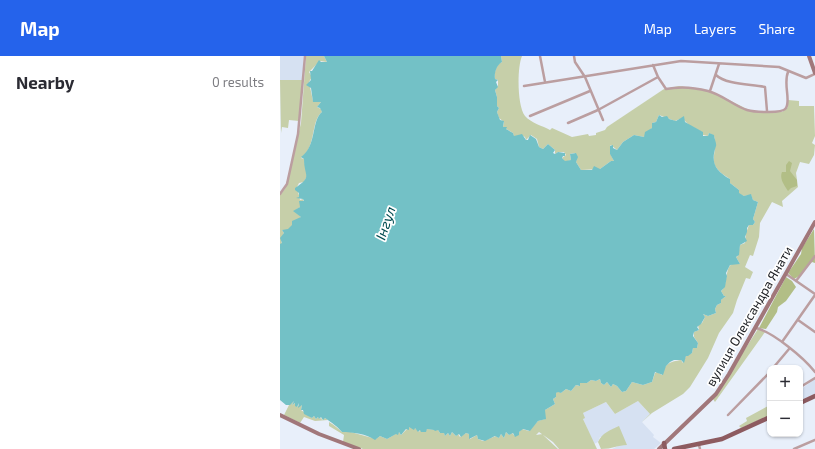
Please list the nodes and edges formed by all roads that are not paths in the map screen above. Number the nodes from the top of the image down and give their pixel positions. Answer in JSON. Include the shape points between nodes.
{"nodes":[{"id":1,"x":305,"y":56,"type":"edge"},
{"id":2,"x":540,"y":56,"type":"edge"},
{"id":3,"x":574,"y":56,"type":"edge"},
{"id":4,"x":810,"y":56,"type":"edge"},
{"id":5,"x":719,"y":64,"type":"junction"},
{"id":6,"x":653,"y":65,"type":"junction"},
{"id":7,"x":788,"y":72,"type":"junction"},
{"id":8,"x":815,"y":74,"type":"edge"},
{"id":9,"x":716,"y":75,"type":"junction"},
{"id":10,"x":585,"y":77,"type":"junction"},
{"id":11,"x":658,"y":77,"type":"junction"},
{"id":12,"x":545,"y":82,"type":"junction"},
{"id":13,"x":524,"y":86,"type":"dead end"},
{"id":14,"x":590,"y":91,"type":"junction"},
{"id":15,"x":710,"y":91,"type":"junction"},
{"id":16,"x":598,"y":110,"type":"junction"},
{"id":17,"x":767,"y":111,"type":"junction"},
{"id":18,"x":530,"y":116,"type":"dead end"},
{"id":19,"x":603,"y":120,"type":"dead end"},
{"id":20,"x":568,"y":123,"type":"dead end"},
{"id":21,"x":280,"y":194,"type":"edge"},
{"id":22,"x":814,"y":225,"type":"edge"},
{"id":23,"x":815,"y":256,"type":"edge"},
{"id":24,"x":786,"y":274,"type":"junction"},
{"id":25,"x":796,"y":281,"type":"junction"},
{"id":26,"x":815,"y":294,"type":"edge"},
{"id":27,"x":798,"y":320,"type":"junction"},
{"id":28,"x":756,"y":328,"type":"junction"},
{"id":29,"x":815,"y":332,"type":"edge"},
{"id":30,"x":782,"y":342,"type":"junction"},
{"id":31,"x":789,"y":349,"type":"junction"},
{"id":32,"x":776,"y":365,"type":"edge"},
{"id":33,"x":815,"y":372,"type":"edge"},
{"id":34,"x":767,"y":375,"type":"edge"},
{"id":35,"x":815,"y":378,"type":"edge"},
{"id":36,"x":803,"y":385,"type":"edge"},
{"id":37,"x":815,"y":396,"type":"edge"},
{"id":38,"x":803,"y":402,"type":"edge"},
{"id":39,"x":280,"y":415,"type":"edge"},
{"id":40,"x":728,"y":415,"type":"dead end"},
{"id":41,"x":767,"y":418,"type":"edge"},
{"id":42,"x":815,"y":440,"type":"edge"},
{"id":43,"x":664,"y":443,"type":"junction"},
{"id":44,"x":700,"y":447,"type":"edge"},
{"id":45,"x":359,"y":449,"type":"edge"},
{"id":46,"x":658,"y":449,"type":"edge"},
{"id":47,"x":665,"y":449,"type":"edge"},
{"id":48,"x":674,"y":449,"type":"edge"},
{"id":49,"x":794,"y":449,"type":"edge"}],
"edges":[{"from":1,"to":21,"type":"street","via":[[300,123],[287,184]]},
{"from":2,"to":12,"type":"street"},
{"from":3,"to":10,"type":"street"},
{"from":4,"to":8,"type":"street"},
{"from":5,"to":6,"type":"street","via":[[681,61]]},
{"from":5,"to":7,"type":"street","via":[[779,67]]},
{"from":5,"to":9,"type":"street"},
{"from":6,"to":10,"type":"street"},
{"from":6,"to":11,"type":"street"},
{"from":7,"to":8,"type":"street","via":[[806,78]]},
{"from":7,"to":17,"type":"street","via":[[785,81],[788,104],[784,111]]},
{"from":9,"to":15,"type":"street"},
{"from":9,"to":17,"type":"street","via":[[749,86],[765,87]]},
{"from":10,"to":12,"type":"street"},
{"from":10,"to":14,"type":"street"},
{"from":11,"to":15,"type":"street","via":[[666,88],[682,86]]},
{"from":11,"to":16,"type":"street"},
{"from":12,"to":13,"type":"street"},
{"from":14,"to":16,"type":"street"},
{"from":14,"to":18,"type":"street"},
{"from":15,"to":17,"type":"street","via":[[745,109]]},
{"from":16,"to":19,"type":"street"},
{"from":16,"to":20,"type":"street"},
{"from":22,"to":24,"type":"street","name":"вулиця Олександра Янати"},
{"from":23,"to":25,"type":"street"},
{"from":24,"to":25,"type":"street"},
{"from":24,"to":28,"type":"street","name":"вулиця Олександра Янати"},
{"from":25,"to":26,"type":"street"},
{"from":26,"to":27,"type":"street"},
{"from":27,"to":29,"type":"street"},
{"from":27,"to":30,"type":"street"},
{"from":28,"to":30,"type":"street"},
{"from":28,"to":43,"type":"street","name":"вулиця Олександра Янати","via":[[716,394]]},
{"from":30,"to":31,"type":"street"},
{"from":31,"to":32,"type":"street"},
{"from":31,"to":33,"type":"street"},
{"from":34,"to":40,"type":"street"},
{"from":35,"to":36,"type":"street"},
{"from":37,"to":38,"type":"main road"},
{"from":39,"to":45,"type":"street","via":[[319,434]]},
{"from":41,"to":44,"type":"main road"},
{"from":42,"to":49,"type":"street"},
{"from":43,"to":46,"type":"street","name":"вулиця Олександра Янати"},
{"from":43,"to":47,"type":"main road"},
{"from":44,"to":48,"type":"main road"}]}
